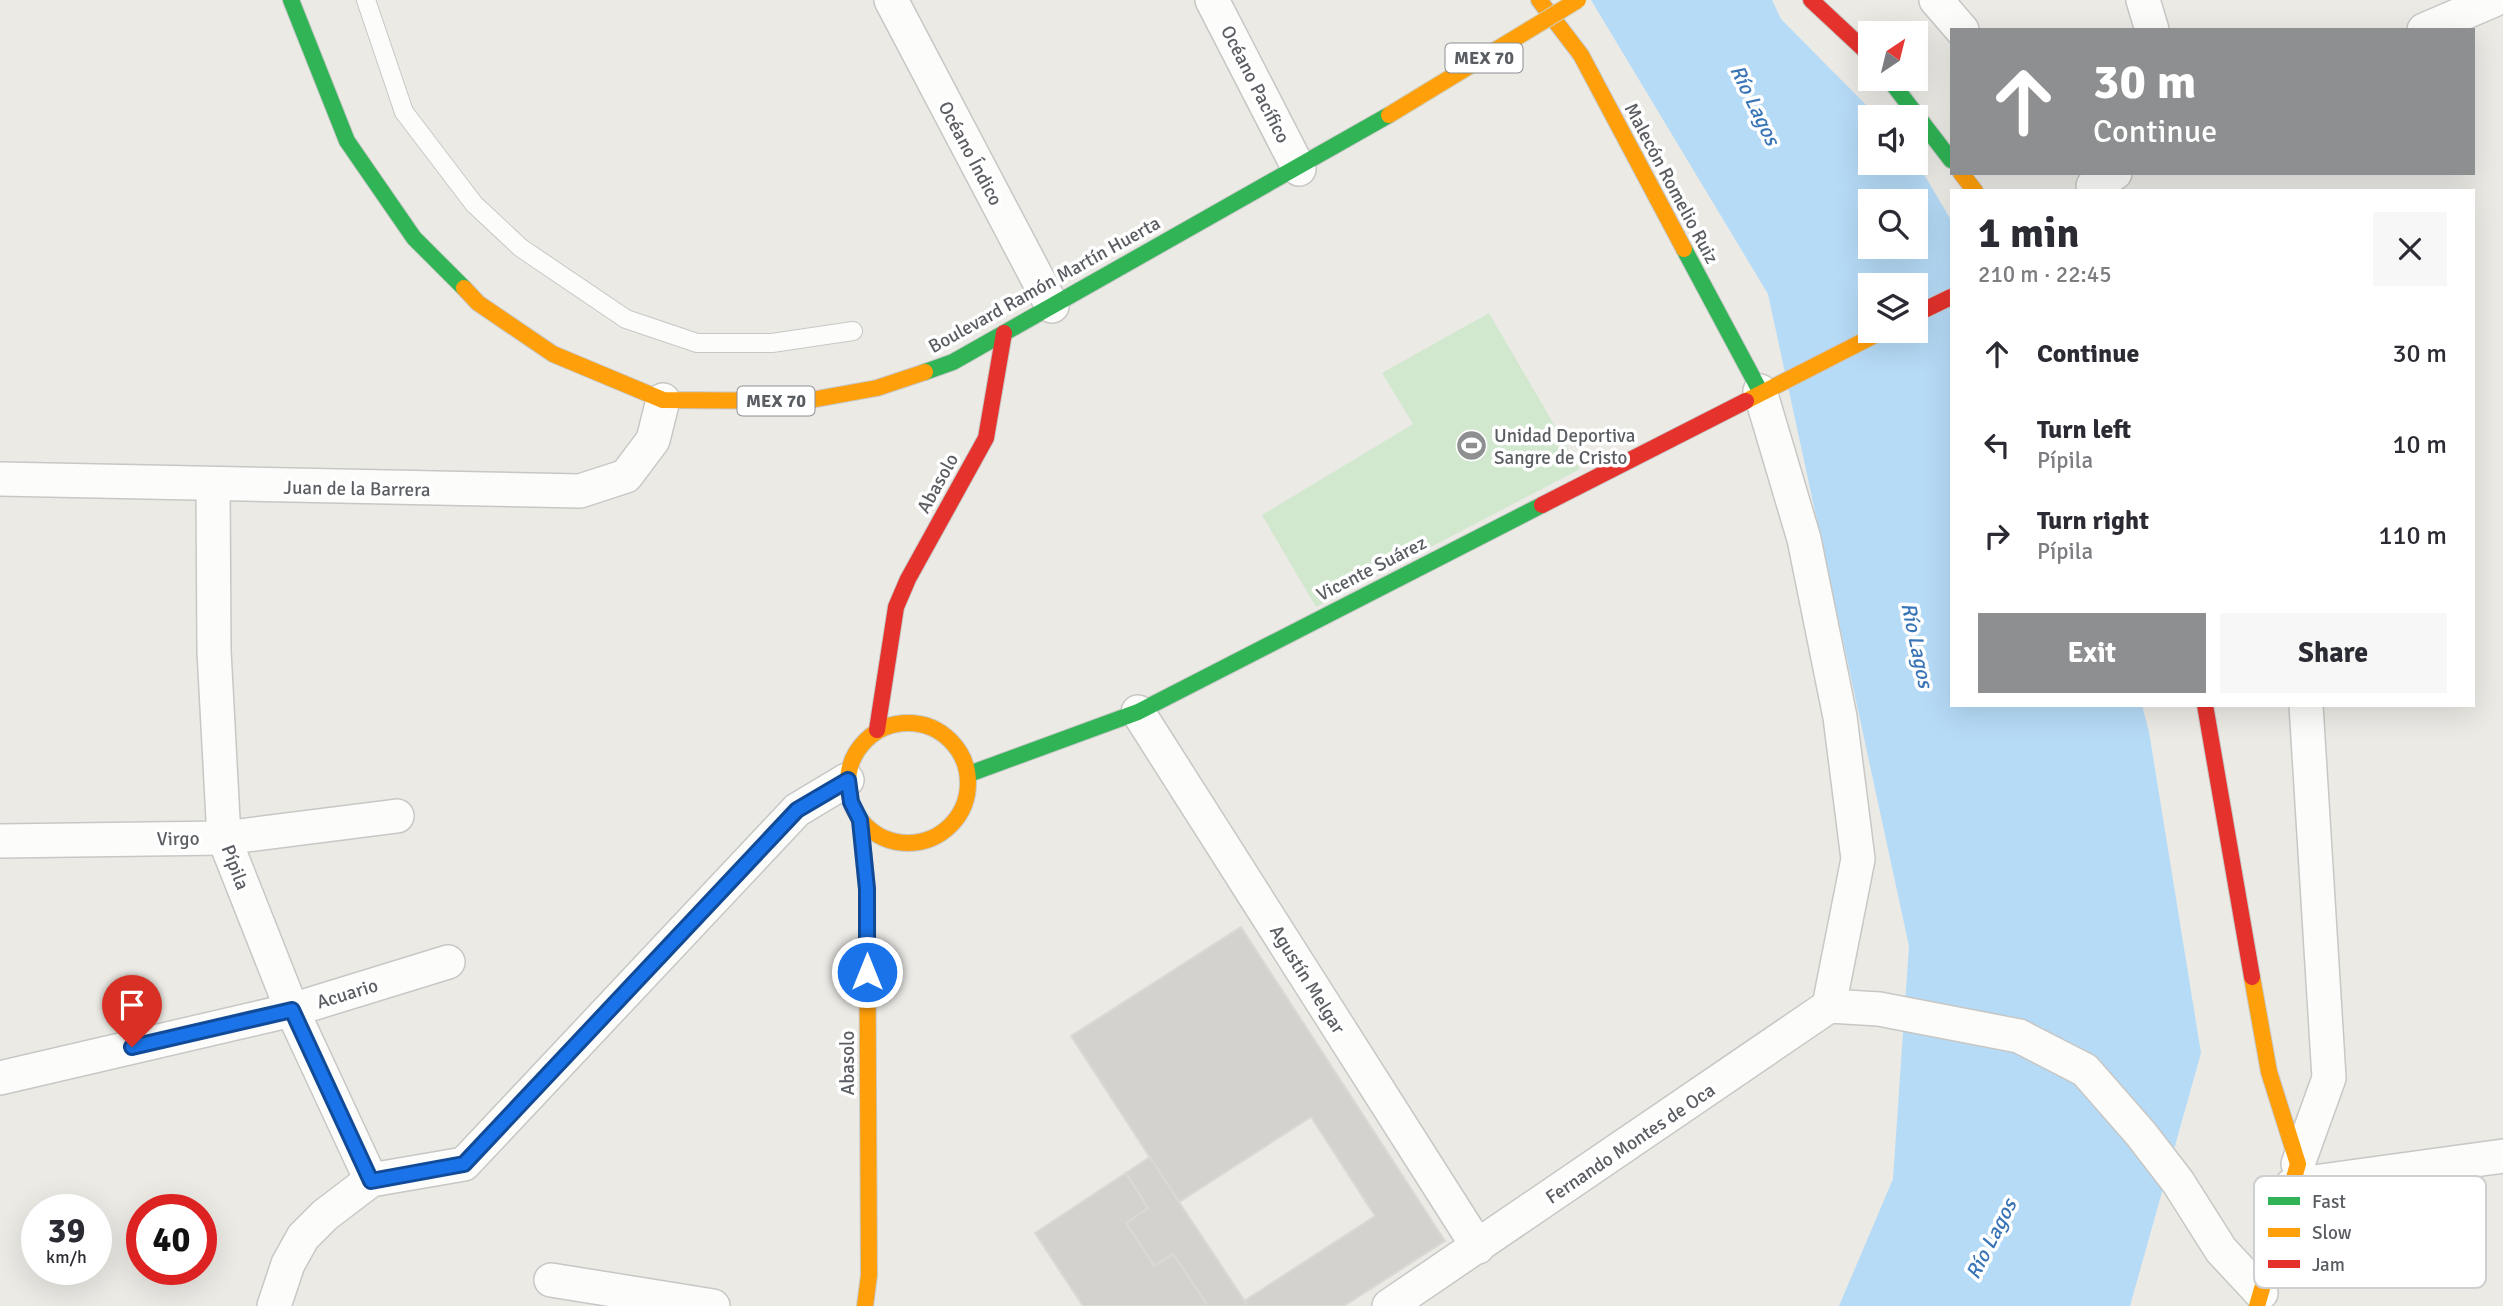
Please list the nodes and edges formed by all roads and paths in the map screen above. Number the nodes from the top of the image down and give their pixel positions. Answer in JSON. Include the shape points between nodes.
{"nodes":[{"id":1,"x":290,"y":0,"type":"edge"},
{"id":2,"x":366,"y":0,"type":"edge"},
{"id":3,"x":891,"y":0,"type":"edge"},
{"id":4,"x":1212,"y":0,"type":"edge"},
{"id":5,"x":1539,"y":0,"type":"edge"},
{"id":6,"x":1578,"y":0,"type":"edge"},
{"id":7,"x":1811,"y":0,"type":"edge"},
{"id":8,"x":1936,"y":0,"type":"edge"},
{"id":9,"x":2143,"y":0,"type":"edge"},
{"id":10,"x":2494,"y":0,"type":"edge"},
{"id":11,"x":1960,"y":28,"type":"edge"},
{"id":12,"x":2151,"y":28,"type":"edge"},
{"id":13,"x":2429,"y":28,"type":"edge"},
{"id":14,"x":1858,"y":44,"type":"edge"},
{"id":15,"x":1898,"y":91,"type":"edge"},
{"id":16,"x":1950,"y":159,"type":"edge"},
{"id":17,"x":1299,"y":169,"type":"junction"},
{"id":18,"x":1963,"y":175,"type":"edge"},
{"id":19,"x":1973,"y":189,"type":"edge"},
{"id":20,"x":1950,"y":297,"type":"edge"},
{"id":21,"x":1052,"y":306,"type":"junction"},
{"id":22,"x":1928,"y":308,"type":"edge"},
{"id":23,"x":853,"y":331,"type":"dead end"},
{"id":24,"x":1004,"y":333,"type":"junction"},
{"id":25,"x":1858,"y":343,"type":"edge"},
{"id":26,"x":1771,"y":385,"type":"junction"},
{"id":27,"x":663,"y":400,"type":"junction"},
{"id":28,"x":0,"y":479,"type":"edge"},
{"id":29,"x":213,"y":485,"type":"junction"},
{"id":30,"x":2205,"y":707,"type":"edge"},
{"id":31,"x":2306,"y":707,"type":"edge"},
{"id":32,"x":1138,"y":712,"type":"junction"},
{"id":33,"x":877,"y":730,"type":"junction"},
{"id":34,"x":968,"y":774,"type":"junction"},
{"id":35,"x":848,"y":780,"type":"junction"},
{"id":36,"x":397,"y":816,"type":"dead end"},
{"id":37,"x":860,"y":820,"type":"junction"},
{"id":38,"x":224,"y":838,"type":"junction"},
{"id":39,"x":0,"y":841,"type":"edge"},
{"id":40,"x":449,"y":962,"type":"dead end"},
{"id":41,"x":1829,"y":1006,"type":"junction"},
{"id":42,"x":292,"y":1010,"type":"junction"},
{"id":43,"x":0,"y":1078,"type":"edge"},
{"id":44,"x":2503,"y":1156,"type":"edge"},
{"id":45,"x":2295,"y":1175,"type":"junction"},
{"id":46,"x":371,"y":1181,"type":"junction"},
{"id":47,"x":1478,"y":1247,"type":"junction"},
{"id":48,"x":551,"y":1280,"type":"dead end"},
{"id":49,"x":2259,"y":1299,"type":"edge"},
{"id":50,"x":274,"y":1306,"type":"edge"},
{"id":51,"x":713,"y":1306,"type":"edge"},
{"id":52,"x":864,"y":1306,"type":"edge"},
{"id":53,"x":1389,"y":1306,"type":"edge"}],
"edges":[{"from":1,"to":27,"type":"street","name":"Boulevard Ramón Martín Huerta","number":"MEX 70","via":[[347,141],[414,238],[478,303],[553,354]]},
{"from":2,"to":23,"type":"lane","via":[[404,112],[474,204],[521,247],[626,319],[697,343],[772,343]]},
{"from":3,"to":21,"type":"street","name":"Océano Índico"},
{"from":4,"to":17,"type":"street","name":"Océano Pacífico"},
{"from":5,"to":26,"type":"street","name":"Malecón Romelio Ruiz","via":[[1581,55]]},
{"from":6,"to":17,"type":"street","name":"Boulevard Ramón Martín Huerta","number":"MEX 70","bridge":true},
{"from":7,"to":14,"type":"street"},
{"from":8,"to":11,"type":"street"},
{"from":9,"to":12,"type":"street"},
{"from":10,"to":13,"type":"street"},
{"from":15,"to":16,"type":"street"},
{"from":17,"to":21,"type":"street","name":"Boulevard Ramón Martín Huerta","number":"MEX 70"},
{"from":18,"to":19,"type":"street"},
{"from":20,"to":22,"type":"street"},
{"from":21,"to":24,"type":"street","name":"Boulevard Ramón Martín Huerta","number":"MEX 70"},
{"from":24,"to":27,"type":"street","name":"Boulevard Ramón Martín Huerta","number":"MEX 70","via":[[953,362],[877,388],[805,401]]},
{"from":24,"to":33,"type":"street","name":"Abasolo","via":[[986,438],[896,607]]},
{"from":25,"to":26,"type":"street","name":"Vicente Suárez"},
{"from":26,"to":32,"type":"street","name":"Vicente Suárez"},
{"from":26,"to":41,"type":"street","via":[[1840,717],[1858,859]]},
{"from":27,"to":29,"type":"street","name":"Juan de la Barrera","via":[[653,440],[626,476],[580,491]]},
{"from":28,"to":29,"type":"street","name":"Juan de la Barrera"},
{"from":29,"to":38,"type":"street","name":"Pípila","via":[[214,651]]},
{"from":30,"to":45,"type":"street","via":[[2269,1072]]},
{"from":31,"to":45,"type":"street","via":[[2329,1078]]},
{"from":32,"to":34,"type":"street","name":"Vicente Suárez"},
{"from":32,"to":47,"type":"street","name":"Agustín Melgar"},
{"from":33,"to":34,"type":"street","via":[[915,722],[934,728],[962,754]]},
{"from":33,"to":35,"type":"street","via":[[851,761]]},
{"from":34,"to":37,"type":"street","via":[[969,793],[962,812],[933,838],[914,843],[894,841]]},
{"from":35,"to":37,"type":"street"},
{"from":35,"to":46,"type":"street","via":[[797,810],[464,1164]]},
{"from":36,"to":38,"type":"street","name":"Virgo"},
{"from":37,"to":52,"type":"street","name":"Abasolo","via":[[867,903],[869,1275]]},
{"from":38,"to":39,"type":"street","name":"Virgo"},
{"from":38,"to":42,"type":"street","name":"Pípila"},
{"from":40,"to":42,"type":"street","name":"Acuario"},
{"from":41,"to":47,"type":"street","name":"Fernando Montes de Oca"},
{"from":41,"to":49,"type":"street","via":[[1879,1009],[2019,1036],[2085,1070],[2178,1182]]},
{"from":42,"to":43,"type":"street","name":"Acuario"},
{"from":42,"to":46,"type":"street","name":"Pípila"},
{"from":44,"to":45,"type":"street"},
{"from":46,"to":50,"type":"street","via":[[303,1237]]},
{"from":47,"to":53,"type":"street","name":"Fernando Montes de Oca"},
{"from":48,"to":51,"type":"street"}]}
